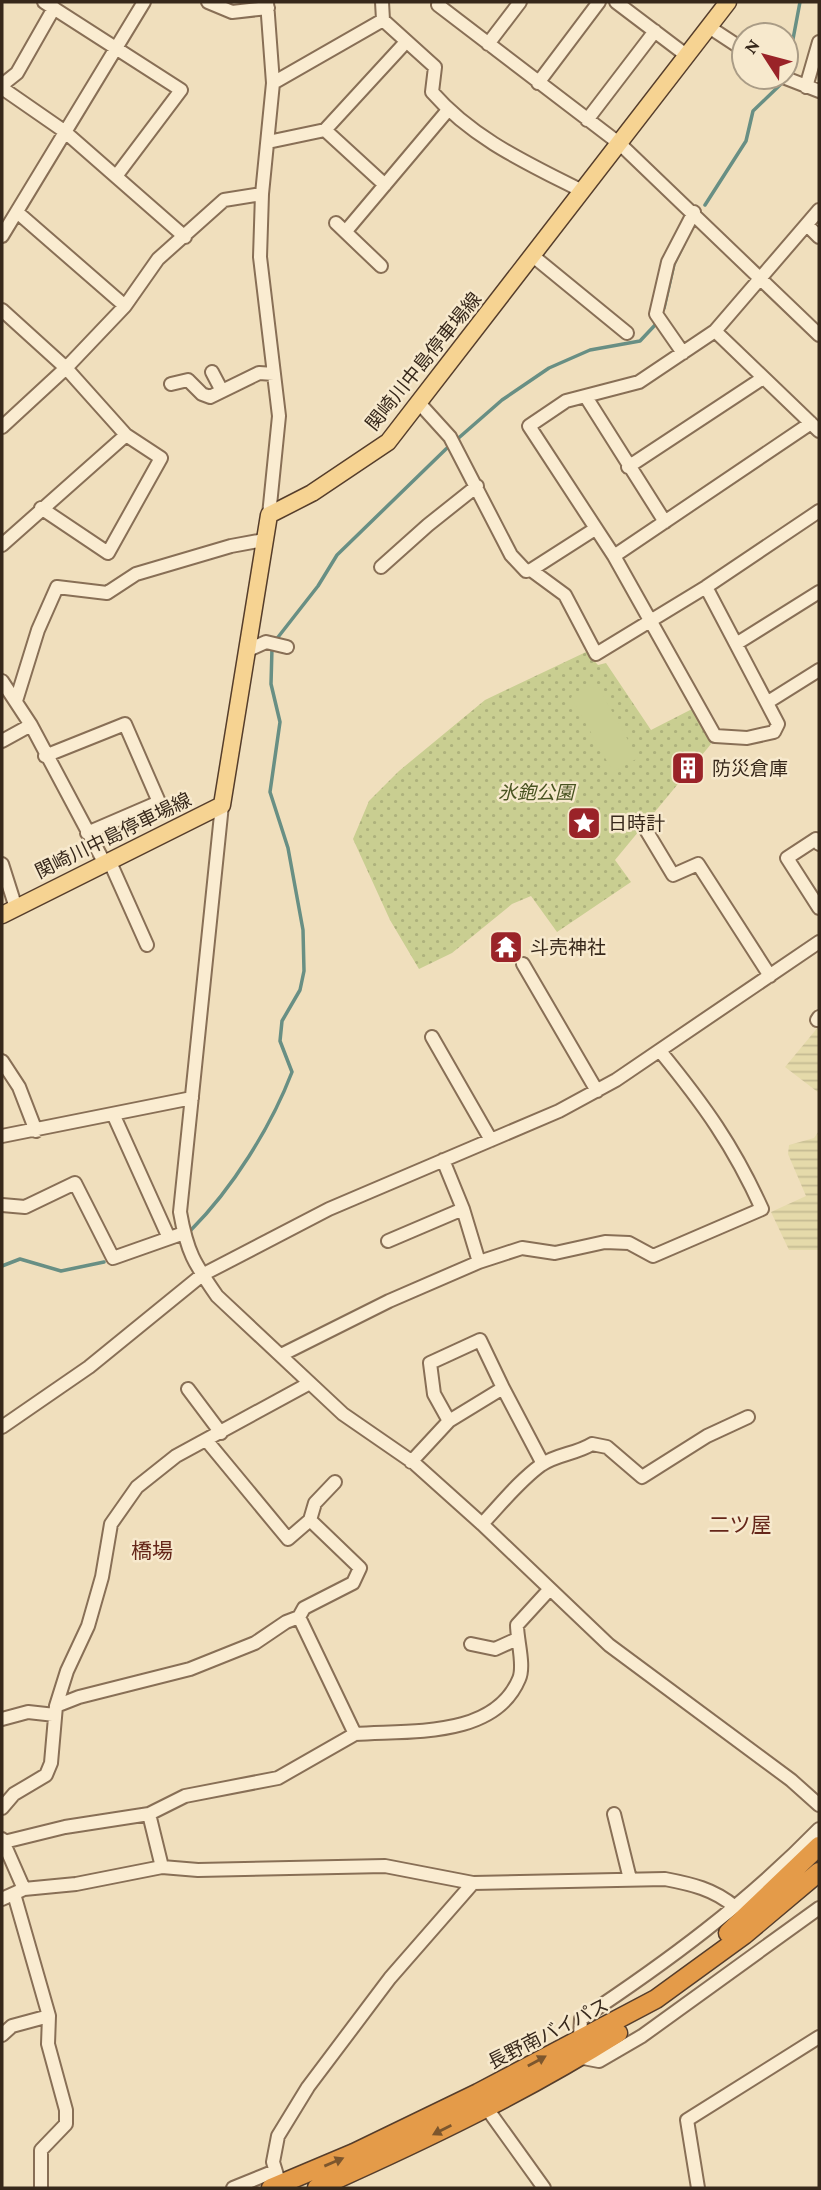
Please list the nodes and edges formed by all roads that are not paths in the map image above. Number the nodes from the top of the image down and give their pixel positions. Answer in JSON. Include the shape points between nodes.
{"nodes":[{"id":1,"x":144,"y":2,"type":"edge"},
{"id":2,"x":208,"y":2,"type":"edge"},
{"id":3,"x":383,"y":2,"type":"edge"},
{"id":4,"x":440,"y":2,"type":"edge"},
{"id":5,"x":520,"y":2,"type":"edge"},
{"id":6,"x":599,"y":2,"type":"edge"},
{"id":7,"x":616,"y":2,"type":"edge"},
{"id":8,"x":728,"y":2,"type":"edge"},
{"id":9,"x":49,"y":5,"type":"edge"},
{"id":10,"x":267,"y":5,"type":"edge"},
{"id":11,"x":383,"y":20,"type":"junction"},
{"id":12,"x":709,"y":27,"type":"junction"},
{"id":13,"x":656,"y":31,"type":"junction"},
{"id":14,"x":730,"y":41,"type":"edge"},
{"id":15,"x":819,"y":42,"type":"edge"},
{"id":16,"x":405,"y":43,"type":"junction"},
{"id":17,"x":488,"y":44,"type":"junction"},
{"id":18,"x":117,"y":47,"type":"junction"},
{"id":19,"x":686,"y":55,"type":"junction"},
{"id":20,"x":273,"y":83,"type":"junction"},
{"id":21,"x":538,"y":83,"type":"junction"},
{"id":22,"x":800,"y":84,"type":"edge"},
{"id":23,"x":2,"y":86,"type":"edge"},
{"id":24,"x":806,"y":87,"type":"junction"},
{"id":25,"x":819,"y":91,"type":"edge"},
{"id":26,"x":448,"y":110,"type":"junction"},
{"id":27,"x":587,"y":120,"type":"junction"},
{"id":28,"x":325,"y":130,"type":"junction"},
{"id":29,"x":64,"y":131,"type":"junction"},
{"id":30,"x":268,"y":142,"type":"junction"},
{"id":31,"x":620,"y":144,"type":"junction"},
{"id":32,"x":117,"y":175,"type":"junction"},
{"id":33,"x":385,"y":185,"type":"junction"},
{"id":34,"x":582,"y":191,"type":"junction"},
{"id":35,"x":262,"y":194,"type":"junction"},
{"id":36,"x":819,"y":210,"type":"edge"},
{"id":37,"x":17,"y":212,"type":"junction"},
{"id":38,"x":694,"y":212,"type":"junction"},
{"id":39,"x":807,"y":225,"type":"junction"},
{"id":40,"x":2,"y":236,"type":"edge"},
{"id":41,"x":185,"y":237,"type":"junction"},
{"id":42,"x":819,"y":237,"type":"edge"},
{"id":43,"x":533,"y":256,"type":"junction"},
{"id":44,"x":381,"y":266,"type":"dead end"},
{"id":45,"x":761,"y":279,"type":"junction"},
{"id":46,"x":125,"y":306,"type":"junction"},
{"id":47,"x":2,"y":310,"type":"edge"},
{"id":48,"x":715,"y":331,"type":"junction"},
{"id":49,"x":627,"y":333,"type":"dead end"},
{"id":50,"x":819,"y":335,"type":"edge"},
{"id":51,"x":683,"y":353,"type":"junction"},
{"id":52,"x":66,"y":368,"type":"junction"},
{"id":53,"x":212,"y":372,"type":"dead end"},
{"id":54,"x":274,"y":374,"type":"junction"},
{"id":55,"x":763,"y":378,"type":"junction"},
{"id":56,"x":171,"y":384,"type":"dead end"},
{"id":57,"x":222,"y":391,"type":"junction"},
{"id":58,"x":586,"y":397,"type":"junction"},
{"id":59,"x":420,"y":404,"type":"junction"},
{"id":60,"x":815,"y":427,"type":"edge"},
{"id":61,"x":2,"y":428,"type":"edge"},
{"id":62,"x":126,"y":435,"type":"junction"},
{"id":63,"x":628,"y":467,"type":"junction"},
{"id":64,"x":477,"y":486,"type":"junction"},
{"id":65,"x":41,"y":508,"type":"junction"},
{"id":66,"x":819,"y":510,"type":"edge"},
{"id":67,"x":269,"y":515,"type":"junction"},
{"id":68,"x":665,"y":522,"type":"junction"},
{"id":69,"x":595,"y":529,"type":"junction"},
{"id":70,"x":264,"y":540,"type":"junction"},
{"id":71,"x":2,"y":545,"type":"edge"},
{"id":72,"x":614,"y":556,"type":"junction"},
{"id":73,"x":381,"y":567,"type":"dead end"},
{"id":74,"x":531,"y":570,"type":"junction"},
{"id":75,"x":706,"y":587,"type":"junction"},
{"id":76,"x":819,"y":592,"type":"edge"},
{"id":77,"x":652,"y":619,"type":"junction"},
{"id":78,"x":277,"y":644,"type":"dead end"},
{"id":79,"x":736,"y":644,"type":"junction"},
{"id":80,"x":246,"y":651,"type":"junction"},
{"id":81,"x":819,"y":670,"type":"edge"},
{"id":82,"x":2,"y":681,"type":"edge"},
{"id":83,"x":16,"y":701,"type":"junction"},
{"id":84,"x":768,"y":702,"type":"junction"},
{"id":85,"x":31,"y":725,"type":"junction"},
{"id":86,"x":2,"y":741,"type":"edge"},
{"id":87,"x":45,"y":756,"type":"junction"},
{"id":88,"x":222,"y":805,"type":"junction"},
{"id":89,"x":643,"y":825,"type":"dead end"},
{"id":90,"x":87,"y":833,"type":"junction"},
{"id":91,"x":819,"y":844,"type":"edge"},
{"id":92,"x":107,"y":861,"type":"junction"},
{"id":93,"x":2,"y":864,"type":"edge"},
{"id":94,"x":819,"y":908,"type":"edge"},
{"id":95,"x":9,"y":911,"type":"edge"},
{"id":96,"x":819,"y":942,"type":"edge"},
{"id":97,"x":147,"y":945,"type":"dead end"},
{"id":98,"x":523,"y":964,"type":"dead end"},
{"id":99,"x":771,"y":976,"type":"junction"},
{"id":100,"x":432,"y":1037,"type":"dead end"},
{"id":101,"x":660,"y":1051,"type":"junction"},
{"id":102,"x":2,"y":1061,"type":"edge"},
{"id":103,"x":597,"y":1091,"type":"junction"},
{"id":104,"x":192,"y":1098,"type":"junction"},
{"id":105,"x":114,"y":1116,"type":"junction"},
{"id":106,"x":36,"y":1131,"type":"junction"},
{"id":107,"x":2,"y":1136,"type":"edge"},
{"id":108,"x":491,"y":1140,"type":"junction"},
{"id":109,"x":443,"y":1160,"type":"junction"},
{"id":110,"x":2,"y":1205,"type":"edge"},
{"id":111,"x":463,"y":1209,"type":"junction"},
{"id":112,"x":184,"y":1233,"type":"junction"},
{"id":113,"x":169,"y":1238,"type":"junction"},
{"id":114,"x":388,"y":1241,"type":"dead end"},
{"id":115,"x":479,"y":1262,"type":"junction"},
{"id":116,"x":202,"y":1275,"type":"junction"},
{"id":117,"x":281,"y":1355,"type":"junction"},
{"id":118,"x":310,"y":1383,"type":"junction"},
{"id":119,"x":503,"y":1388,"type":"junction"},
{"id":120,"x":188,"y":1389,"type":"dead end"},
{"id":121,"x":748,"y":1418,"type":"dead end"},
{"id":122,"x":449,"y":1421,"type":"junction"},
{"id":123,"x":2,"y":1427,"type":"edge"},
{"id":124,"x":220,"y":1433,"type":"junction"},
{"id":125,"x":207,"y":1441,"type":"junction"},
{"id":126,"x":411,"y":1462,"type":"junction"},
{"id":127,"x":543,"y":1464,"type":"junction"},
{"id":128,"x":335,"y":1482,"type":"dead end"},
{"id":129,"x":310,"y":1520,"type":"junction"},
{"id":130,"x":482,"y":1524,"type":"junction"},
{"id":131,"x":549,"y":1590,"type":"junction"},
{"id":132,"x":299,"y":1617,"type":"junction"},
{"id":133,"x":517,"y":1639,"type":"junction"},
{"id":134,"x":471,"y":1644,"type":"dead end"},
{"id":135,"x":56,"y":1711,"type":"junction"},
{"id":136,"x":2,"y":1719,"type":"edge"},
{"id":137,"x":355,"y":1734,"type":"junction"},
{"id":138,"x":819,"y":1805,"type":"edge"},
{"id":139,"x":2,"y":1808,"type":"edge"},
{"id":140,"x":149,"y":1814,"type":"junction"},
{"id":141,"x":614,"y":1814,"type":"dead end"},
{"id":142,"x":819,"y":1829,"type":"edge"},
{"id":143,"x":3,"y":1841,"type":"edge"},
{"id":144,"x":819,"y":1846,"type":"edge"},
{"id":145,"x":162,"y":1867,"type":"junction"},
{"id":146,"x":819,"y":1872,"type":"edge"},
{"id":147,"x":630,"y":1880,"type":"junction"},
{"id":148,"x":819,"y":1881,"type":"edge"},
{"id":149,"x":472,"y":1883,"type":"junction"},
{"id":150,"x":819,"y":1888,"type":"edge"},
{"id":151,"x":19,"y":1891,"type":"junction"},
{"id":152,"x":2,"y":1899,"type":"edge"},
{"id":153,"x":800,"y":1899,"type":"junction"},
{"id":154,"x":735,"y":1907,"type":"junction"},
{"id":155,"x":819,"y":1908,"type":"edge"},
{"id":156,"x":743,"y":1934,"type":"junction"},
{"id":157,"x":49,"y":2016,"type":"junction"},
{"id":158,"x":2,"y":2035,"type":"edge"},
{"id":159,"x":583,"y":2035,"type":"junction"},
{"id":160,"x":819,"y":2037,"type":"edge"},
{"id":161,"x":578,"y":2057,"type":"junction"},
{"id":162,"x":481,"y":2100,"type":"junction"},
{"id":163,"x":275,"y":2181,"type":"edge"},
{"id":164,"x":41,"y":2188,"type":"edge"},
{"id":165,"x":233,"y":2188,"type":"edge"},
{"id":166,"x":317,"y":2188,"type":"edge"},
{"id":167,"x":544,"y":2188,"type":"edge"},
{"id":168,"x":698,"y":2188,"type":"edge"}],
"edges":[{"from":1,"to":18,"type":"street"},
{"from":2,"to":10,"type":"street","via":[[232,12]]},
{"from":3,"to":11,"type":"street"},
{"from":4,"to":17,"type":"street","via":[[438,5]]},
{"from":5,"to":17,"type":"street"},
{"from":6,"to":21,"type":"street"},
{"from":7,"to":13,"type":"street"},
{"from":8,"to":12,"type":"main road","name":"関崎川中島停車場線"},
{"from":9,"to":18,"type":"street"},
{"from":9,"to":23,"type":"street","via":[[17,73]]},
{"from":10,"to":20,"type":"street"},
{"from":11,"to":16,"type":"street"},
{"from":11,"to":20,"type":"street"},
{"from":12,"to":14,"type":"street"},
{"from":12,"to":19,"type":"main road","name":"関崎川中島停車場線"},
{"from":13,"to":19,"type":"street"},
{"from":13,"to":27,"type":"street"},
{"from":15,"to":24,"type":"street"},
{"from":16,"to":26,"type":"street","via":[[435,67],[432,92]]},
{"from":16,"to":28,"type":"street"},
{"from":17,"to":21,"type":"street"},
{"from":18,"to":29,"type":"street"},
{"from":18,"to":32,"type":"street","via":[[181,90]]},
{"from":19,"to":31,"type":"main road","name":"関崎川中島停車場線"},
{"from":20,"to":30,"type":"street"},
{"from":21,"to":27,"type":"street"},
{"from":22,"to":24,"type":"street"},
{"from":23,"to":29,"type":"street"},
{"from":24,"to":25,"type":"street"},
{"from":26,"to":33,"type":"street"},
{"from":26,"to":34,"type":"street","via":[[494,147]]},
{"from":27,"to":31,"type":"street"},
{"from":28,"to":30,"type":"street"},
{"from":28,"to":33,"type":"street"},
{"from":29,"to":32,"type":"street"},
{"from":29,"to":37,"type":"street"},
{"from":30,"to":35,"type":"street"},
{"from":31,"to":34,"type":"main road","name":"関崎川中島停車場線"},
{"from":31,"to":38,"type":"street"},
{"from":32,"to":41,"type":"street"},
{"from":33,"to":44,"type":"street","via":[[341,227]]},
{"from":34,"to":43,"type":"main road","name":"関崎川中島停車場線"},
{"from":35,"to":41,"type":"street","via":[[224,200]]},
{"from":35,"to":54,"type":"street","via":[[260,257]]},
{"from":36,"to":39,"type":"street"},
{"from":37,"to":40,"type":"street"},
{"from":37,"to":46,"type":"street"},
{"from":38,"to":45,"type":"street"},
{"from":38,"to":51,"type":"street","via":[[668,262],[656,314]]},
{"from":39,"to":42,"type":"street"},
{"from":39,"to":45,"type":"street"},
{"from":41,"to":46,"type":"street","via":[[158,259]]},
{"from":43,"to":49,"type":"street"},
{"from":43,"to":59,"type":"main road","name":"関崎川中島停車場線"},
{"from":45,"to":48,"type":"street"},
{"from":45,"to":50,"type":"street"},
{"from":46,"to":52,"type":"street"},
{"from":47,"to":52,"type":"street"},
{"from":48,"to":51,"type":"street"},
{"from":48,"to":55,"type":"street"},
{"from":51,"to":58,"type":"street","via":[[639,382]]},
{"from":52,"to":61,"type":"street"},
{"from":52,"to":62,"type":"street"},
{"from":53,"to":57,"type":"street"},
{"from":54,"to":57,"type":"street","via":[[259,373]]},
{"from":54,"to":67,"type":"street","via":[[279,416]]},
{"from":55,"to":60,"type":"street"},
{"from":55,"to":63,"type":"street"},
{"from":56,"to":57,"type":"street","via":[[186,375],[202,394],[210,397]]},
{"from":58,"to":63,"type":"street"},
{"from":58,"to":69,"type":"street","via":[[566,401],[529,426]]},
{"from":59,"to":64,"type":"street","via":[[454,443]]},
{"from":59,"to":67,"type":"main road","name":"関崎川中島停車場線","via":[[388,442],[312,493]]},
{"from":60,"to":68,"type":"street"},
{"from":62,"to":65,"type":"street"},
{"from":62,"to":65,"type":"street","via":[[161,458],[108,553]]},
{"from":63,"to":68,"type":"street"},
{"from":64,"to":73,"type":"street"},
{"from":64,"to":74,"type":"street","via":[[511,555],[526,571]]},
{"from":65,"to":71,"type":"street"},
{"from":66,"to":75,"type":"street"},
{"from":67,"to":70,"type":"main road","name":"関崎川中島停車場線"},
{"from":68,"to":72,"type":"street"},
{"from":69,"to":72,"type":"street"},
{"from":69,"to":74,"type":"street"},
{"from":70,"to":80,"type":"main road","name":"関崎川中島停車場線"},
{"from":70,"to":83,"type":"street","via":[[136,574],[107,593],[57,587]]},
{"from":72,"to":77,"type":"street"},
{"from":74,"to":77,"type":"street","via":[[565,595],[596,654]]},
{"from":75,"to":77,"type":"street"},
{"from":75,"to":79,"type":"street"},
{"from":76,"to":79,"type":"street"},
{"from":77,"to":84,"type":"street","via":[[715,736],[747,738],[774,732],[778,724]]},
{"from":78,"to":80,"type":"street"},
{"from":79,"to":84,"type":"street"},
{"from":80,"to":88,"type":"main road","name":"関崎川中島停車場線"},
{"from":81,"to":84,"type":"street"},
{"from":82,"to":83,"type":"street"},
{"from":83,"to":85,"type":"street"},
{"from":85,"to":86,"type":"street"},
{"from":85,"to":87,"type":"street"},
{"from":87,"to":90,"type":"street"},
{"from":87,"to":90,"type":"street","via":[[124,724],[159,802]]},
{"from":88,"to":92,"type":"main road","name":"関崎川中島停車場線"},
{"from":88,"to":104,"type":"street"},
{"from":89,"to":99,"type":"street","via":[[673,875],[698,864]]},
{"from":90,"to":92,"type":"street"},
{"from":91,"to":94,"type":"street","via":[[816,839],[787,858]]},
{"from":92,"to":95,"type":"main road","name":"関崎川中島停車場線"},
{"from":92,"to":97,"type":"street"},
{"from":93,"to":95,"type":"street"},
{"from":96,"to":99,"type":"street"},
{"from":98,"to":103,"type":"street"},
{"from":99,"to":101,"type":"street"},
{"from":100,"to":108,"type":"street"},
{"from":101,"to":103,"type":"street"},
{"from":101,"to":115,"type":"street","via":[[711,1113],[762,1209],[653,1256],[629,1243],[605,1242],[555,1253],[522,1248]]},
{"from":102,"to":106,"type":"street","via":[[19,1087]]},
{"from":103,"to":108,"type":"street"},
{"from":104,"to":105,"type":"street"},
{"from":104,"to":112,"type":"street","via":[[180,1212]]},
{"from":105,"to":106,"type":"street"},
{"from":105,"to":113,"type":"street"},
{"from":106,"to":107,"type":"street"},
{"from":108,"to":109,"type":"street"},
{"from":109,"to":111,"type":"street"},
{"from":109,"to":116,"type":"street","via":[[329,1209]]},
{"from":110,"to":113,"type":"street","via":[[25,1207],[75,1183],[113,1258]]},
{"from":111,"to":114,"type":"street"},
{"from":111,"to":115,"type":"street"},
{"from":112,"to":113,"type":"street"},
{"from":112,"to":116,"type":"street","via":[[186,1248]]},
{"from":115,"to":117,"type":"street"},
{"from":116,"to":117,"type":"street","via":[[217,1296]]},
{"from":116,"to":123,"type":"street","via":[[89,1367]]},
{"from":117,"to":118,"type":"street"},
{"from":118,"to":124,"type":"street"},
{"from":118,"to":126,"type":"street","via":[[343,1414]]},
{"from":119,"to":122,"type":"street"},
{"from":119,"to":122,"type":"street","via":[[480,1340],[430,1363],[434,1394]]},
{"from":119,"to":127,"type":"street"},
{"from":120,"to":124,"type":"street"},
{"from":121,"to":127,"type":"street","via":[[707,1436],[642,1477],[607,1447],[592,1444]]},
{"from":122,"to":126,"type":"street"},
{"from":124,"to":125,"type":"street"},
{"from":125,"to":129,"type":"street","via":[[288,1539]]},
{"from":125,"to":135,"type":"street","via":[[176,1456],[137,1487],[111,1524],[88,1626],[67,1671]]},
{"from":126,"to":130,"type":"street"},
{"from":127,"to":130,"type":"street"},
{"from":128,"to":129,"type":"street","via":[[315,1503]]},
{"from":129,"to":132,"type":"street","via":[[360,1567],[353,1583],[304,1608]]},
{"from":130,"to":131,"type":"street"},
{"from":131,"to":133,"type":"street","via":[[517,1625]]},
{"from":131,"to":138,"type":"street","via":[[609,1645]]},
{"from":132,"to":135,"type":"street","via":[[255,1643],[190,1668],[79,1696]]},
{"from":132,"to":137,"type":"street"},
{"from":133,"to":134,"type":"street","via":[[495,1649]]},
{"from":133,"to":137,"type":"street","via":[[521,1677],[496,1712],[432,1732]]},
{"from":135,"to":136,"type":"street"},
{"from":135,"to":139,"type":"street","via":[[55,1741],[46,1774],[14,1794]]},
{"from":137,"to":140,"type":"street","via":[[278,1778],[185,1796]]},
{"from":140,"to":143,"type":"street"},
{"from":140,"to":145,"type":"street"},
{"from":141,"to":147,"type":"street"},
{"from":142,"to":154,"type":"street"},
{"from":143,"to":151,"type":"street"},
{"from":144,"to":156,"type":"highway"},
{"from":145,"to":149,"type":"street","via":[[385,1866]]},
{"from":145,"to":151,"type":"street"},
{"from":146,"to":156,"type":"highway","name":"長野南バイパス"},
{"from":147,"to":149,"type":"street"},
{"from":147,"to":154,"type":"street","via":[[692,1884],[720,1895]]},
{"from":148,"to":153,"type":"highway","name":"長野南バイパス"},
{"from":149,"to":163,"type":"street","via":[[390,1978],[308,2087],[278,2136],[272,2162]]},
{"from":150,"to":153,"type":"highway"},
{"from":151,"to":152,"type":"street"},
{"from":151,"to":157,"type":"street"},
{"from":153,"to":156,"type":"highway","name":"長野南バイパス"},
{"from":154,"to":159,"type":"street","via":[[671,1958],[581,2019]]},
{"from":155,"to":161,"type":"street","via":[[642,2036],[599,2061]]},
{"from":156,"to":159,"type":"highway","name":"長野南バイパス","via":[[656,1999],[596,2033]]},
{"from":156,"to":161,"type":"highway","name":"長野南バイパス","via":[[664,2003]]},
{"from":157,"to":158,"type":"street","via":[[12,2026]]},
{"from":157,"to":164,"type":"street","via":[[48,2044],[66,2124],[41,2150]]},
{"from":162,"to":159,"type":"highway","name":"長野南バイパス","one_way":true},
{"from":160,"to":168,"type":"street","via":[[687,2120]]},
{"from":161,"to":162,"type":"highway","name":"長野南バイパス"},
{"from":163,"to":162,"type":"highway","name":"長野南バイパス","one_way":true},
{"from":162,"to":166,"type":"highway","name":"長野南バイパス","one_way":true},
{"from":162,"to":167,"type":"street"},
{"from":163,"to":165,"type":"street"}]}
